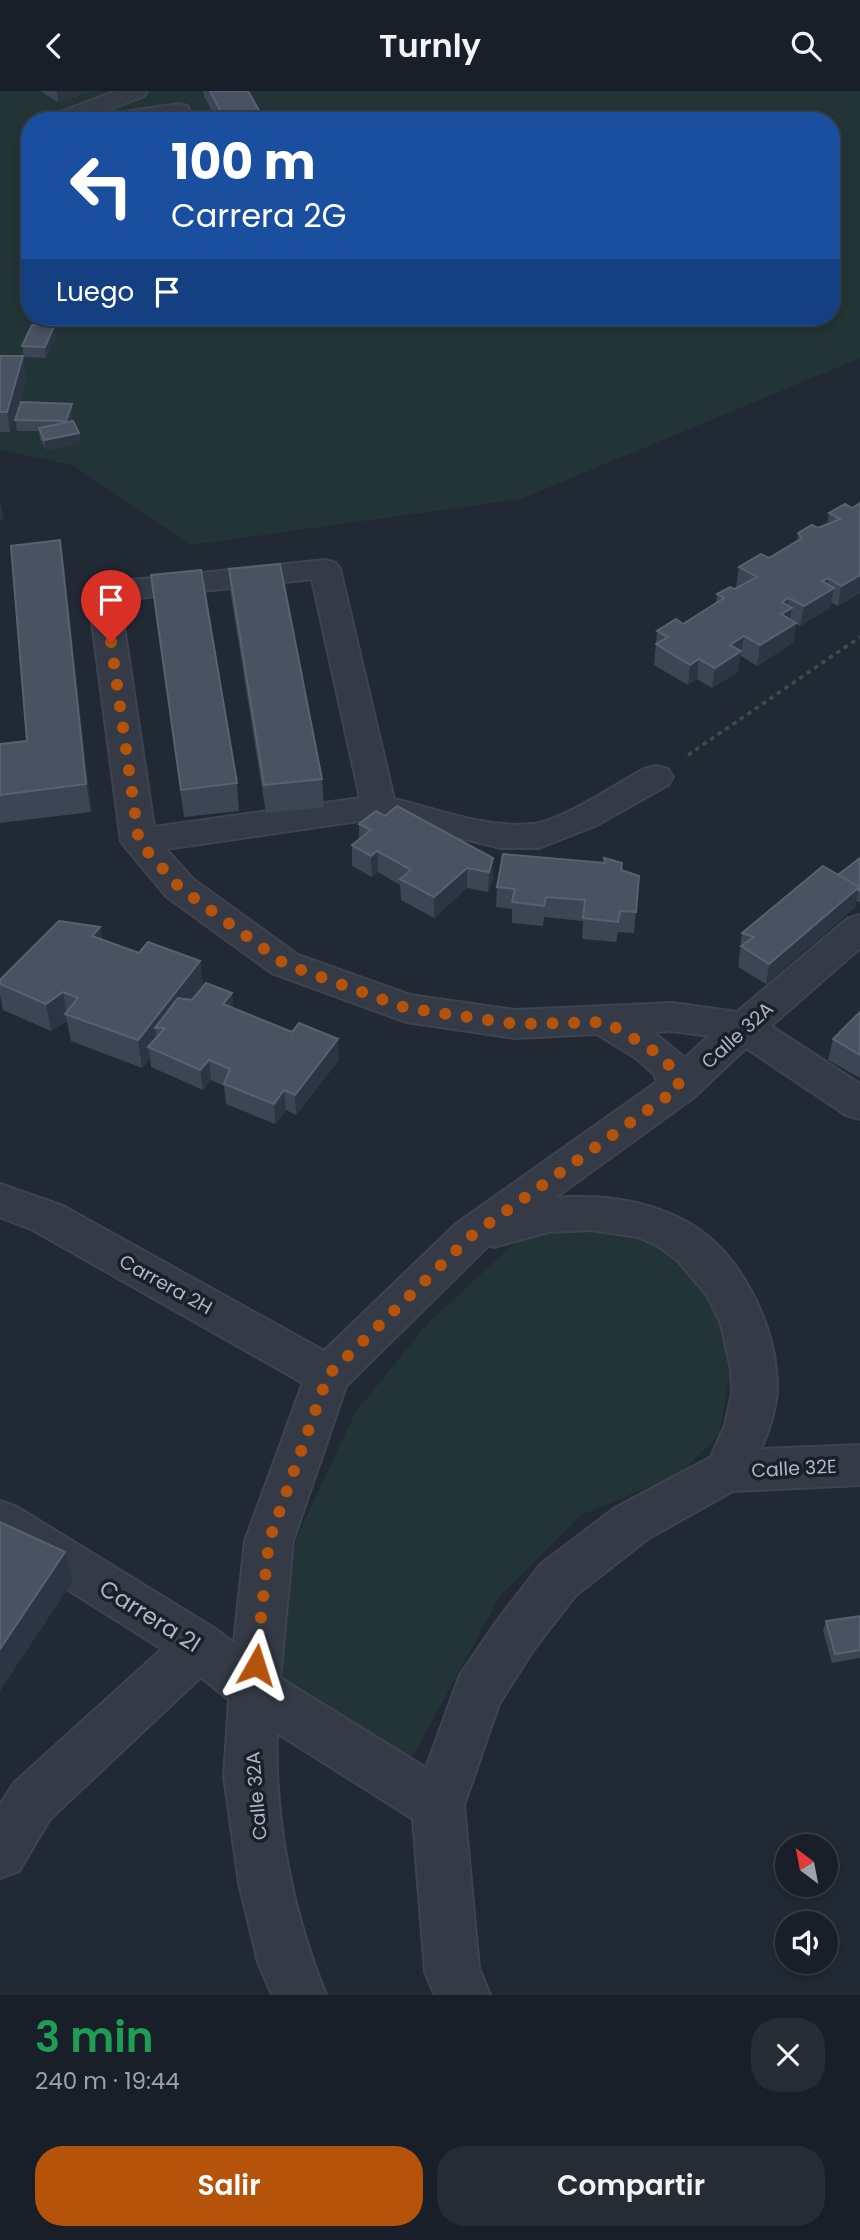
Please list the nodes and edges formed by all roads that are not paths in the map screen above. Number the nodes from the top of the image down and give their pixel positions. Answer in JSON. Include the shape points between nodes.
{"nodes":[{"id":1,"x":136,"y":91,"type":"edge"},
{"id":2,"x":179,"y":111,"type":"dead end"},
{"id":3,"x":81,"y":112,"type":"edge"},
{"id":4,"x":172,"y":112,"type":"edge"},
{"id":5,"x":656,"y":777,"type":"road end"},
{"id":6,"x":379,"y":807,"type":"junction"},
{"id":7,"x":139,"y":842,"type":"junction"},
{"id":8,"x":860,"y":928,"type":"edge"},
{"id":9,"x":606,"y":1022,"type":"junction"},
{"id":10,"x":744,"y":1027,"type":"junction"},
{"id":11,"x":680,"y":1087,"type":"junction"},
{"id":12,"x":860,"y":1104,"type":"edge"},
{"id":13,"x":0,"y":1200,"type":"edge"},
{"id":14,"x":471,"y":1236,"type":"junction"},
{"id":15,"x":328,"y":1375,"type":"junction"},
{"id":16,"x":860,"y":1465,"type":"edge"},
{"id":17,"x":727,"y":1471,"type":"junction"},
{"id":18,"x":0,"y":1522,"type":"edge"},
{"id":19,"x":200,"y":1646,"type":"junction"},
{"id":20,"x":254,"y":1690,"type":"junction"},
{"id":21,"x":438,"y":1805,"type":"junction"},
{"id":22,"x":0,"y":1852,"type":"edge"},
{"id":23,"x":299,"y":1995,"type":"edge"},
{"id":24,"x":463,"y":1995,"type":"edge"}],
"edges":[{"from":1,"to":3,"type":"street"},
{"from":2,"to":4,"type":"street"},
{"from":5,"to":6,"type":"street","via":[[583,818],[539,836],[501,837]]},
{"from":6,"to":7,"type":"street"},
{"from":6,"to":7,"type":"street","via":[[325,569],[103,591]]},
{"from":7,"to":9,"type":"street","via":[[180,888],[285,964],[406,1008],[516,1024]]},
{"from":8,"to":10,"type":"street","name":"Calle 32A"},
{"from":9,"to":10,"type":"street","via":[[672,1017]]},
{"from":9,"to":11,"type":"street","via":[[650,1048],[670,1066]]},
{"from":10,"to":11,"type":"street","name":"Calle 32A"},
{"from":10,"to":12,"type":"street"},
{"from":11,"to":14,"type":"street","name":"Calle 32A"},
{"from":13,"to":15,"type":"street","name":"Carrera 2H","via":[[48,1218]]},
{"from":14,"to":15,"type":"street","name":"Calle 32A"},
{"from":14,"to":17,"type":"street","via":[[555,1214],[610,1216],[651,1224],[681,1240],[711,1267],[738,1305],[750,1344],[755,1393],[742,1442]]},
{"from":15,"to":20,"type":"street","name":"Calle 32A","via":[[269,1541]]},
{"from":16,"to":17,"type":"street","name":"Calle 32E"},
{"from":17,"to":21,"type":"street","via":[[632,1523],[558,1580],[478,1692]]},
{"from":18,"to":19,"type":"street","name":"Carrera 2I"},
{"from":19,"to":20,"type":"street","name":"Carrera 2I"},
{"from":19,"to":22,"type":"street","via":[[32,1801]]},
{"from":20,"to":21,"type":"street","name":"Carrera 2I"},
{"from":20,"to":23,"type":"street","name":"Calle 32A","via":[[250,1776],[265,1883],[285,1962]]},
{"from":21,"to":24,"type":"street","via":[[452,1972]]}]}
